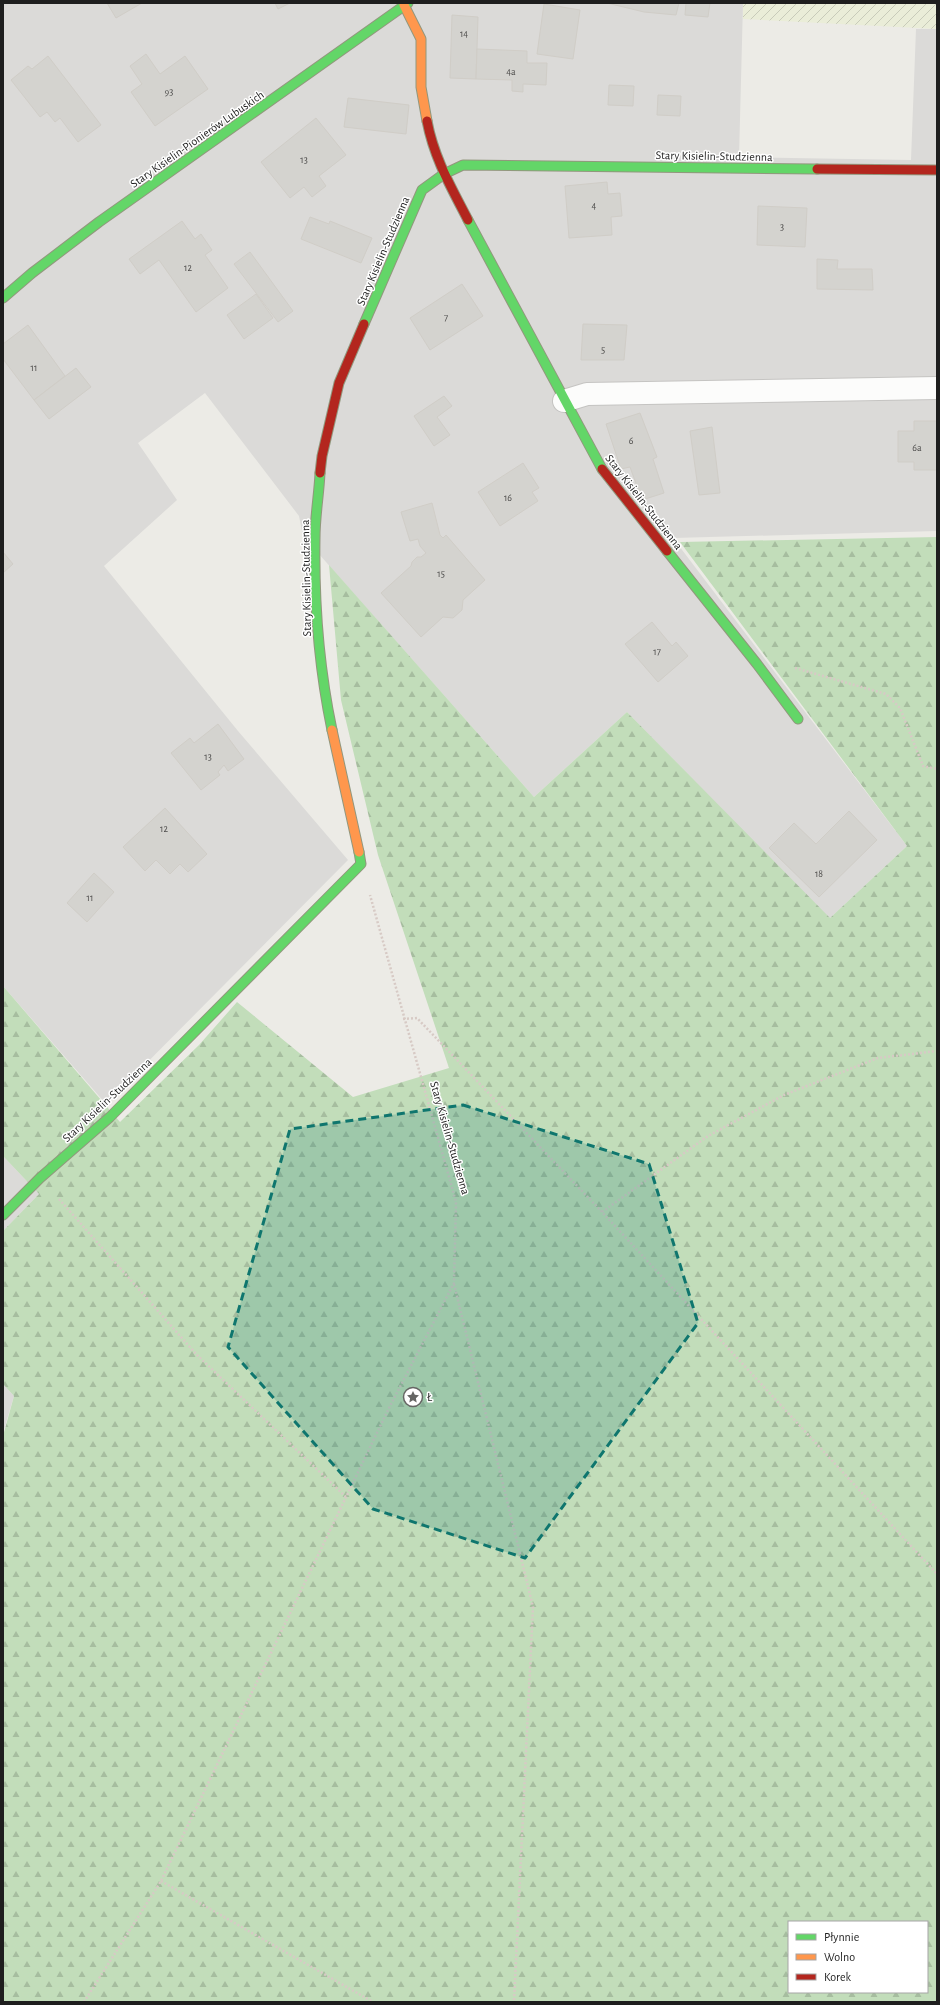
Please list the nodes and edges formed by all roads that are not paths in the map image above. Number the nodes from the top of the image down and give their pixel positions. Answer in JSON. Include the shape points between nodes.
{"nodes":[{"id":1,"x":406,"y":4,"type":"edge"},
{"id":2,"x":937,"y":170,"type":"edge"},
{"id":3,"x":444,"y":174,"type":"junction"},
{"id":4,"x":3,"y":298,"type":"edge"},
{"id":5,"x":937,"y":388,"type":"edge"},
{"id":6,"x":564,"y":401,"type":"junction"},
{"id":7,"x":798,"y":719,"type":"dead end"},
{"id":8,"x":3,"y":1215,"type":"edge"}],
"edges":[{"from":1,"to":3,"type":"street","name":"Stary Kisielin-Studzienna","via":[[421,39],[421,87],[431,144]]},
{"from":1,"to":4,"type":"street","name":"Stary Kisielin-Pionierów Lubuskich","via":[[99,222]]},
{"from":2,"to":3,"type":"street","name":"Stary Kisielin-Studzienna","via":[[463,165]]},
{"from":3,"to":6,"type":"street","name":"Stary Kisielin-Studzienna"},
{"from":3,"to":8,"type":"street","name":"Stary Kisielin-Studzienna","via":[[422,190],[340,383],[322,456],[315,537],[317,618],[327,705],[361,864],[110,1117],[40,1178]]},
{"from":5,"to":6,"type":"street","via":[[586,394]]},
{"from":6,"to":7,"type":"street","name":"Stary Kisielin-Studzienna","via":[[597,463],[610,481]]}]}
